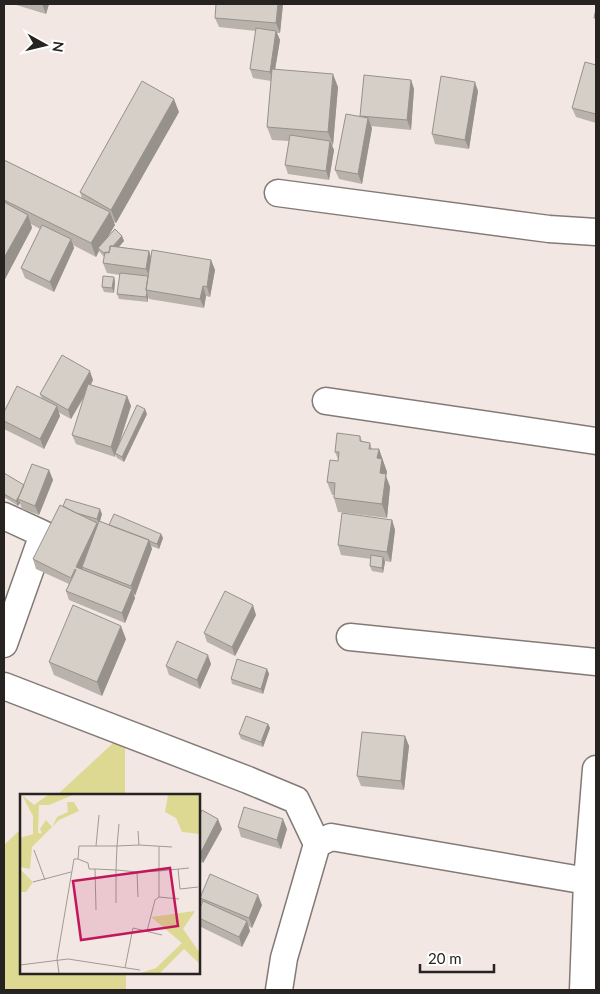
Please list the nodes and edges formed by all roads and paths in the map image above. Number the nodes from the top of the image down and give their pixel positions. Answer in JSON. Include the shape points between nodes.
{"nodes":[{"id":1,"x":278,"y":193,"type":"dead end"},
{"id":2,"x":596,"y":232,"type":"edge"},
{"id":3,"x":326,"y":401,"type":"dead end"},
{"id":4,"x":596,"y":441,"type":"edge"},
{"id":5,"x":4,"y":516,"type":"edge"},
{"id":6,"x":350,"y":637,"type":"dead end"},
{"id":7,"x":4,"y":644,"type":"edge"},
{"id":8,"x":596,"y":662,"type":"edge"},
{"id":9,"x":4,"y":686,"type":"edge"},
{"id":10,"x":596,"y":769,"type":"edge"},
{"id":11,"x":317,"y":844,"type":"junction"},
{"id":12,"x":592,"y":882,"type":"edge"},
{"id":13,"x":279,"y":990,"type":"edge"},
{"id":14,"x":583,"y":990,"type":"edge"}],
"edges":[{"from":1,"to":2,"type":"street","via":[[549,229]]},
{"from":3,"to":4,"type":"street"},
{"from":5,"to":7,"type":"street","via":[[42,534]]},
{"from":6,"to":8,"type":"street"},
{"from":9,"to":11,"type":"street","via":[[296,800]]},
{"from":10,"to":12,"type":"street"},
{"from":11,"to":12,"type":"street","via":[[331,838]]},
{"from":11,"to":13,"type":"street","via":[[284,958]]},
{"from":12,"to":14,"type":"street"}]}
